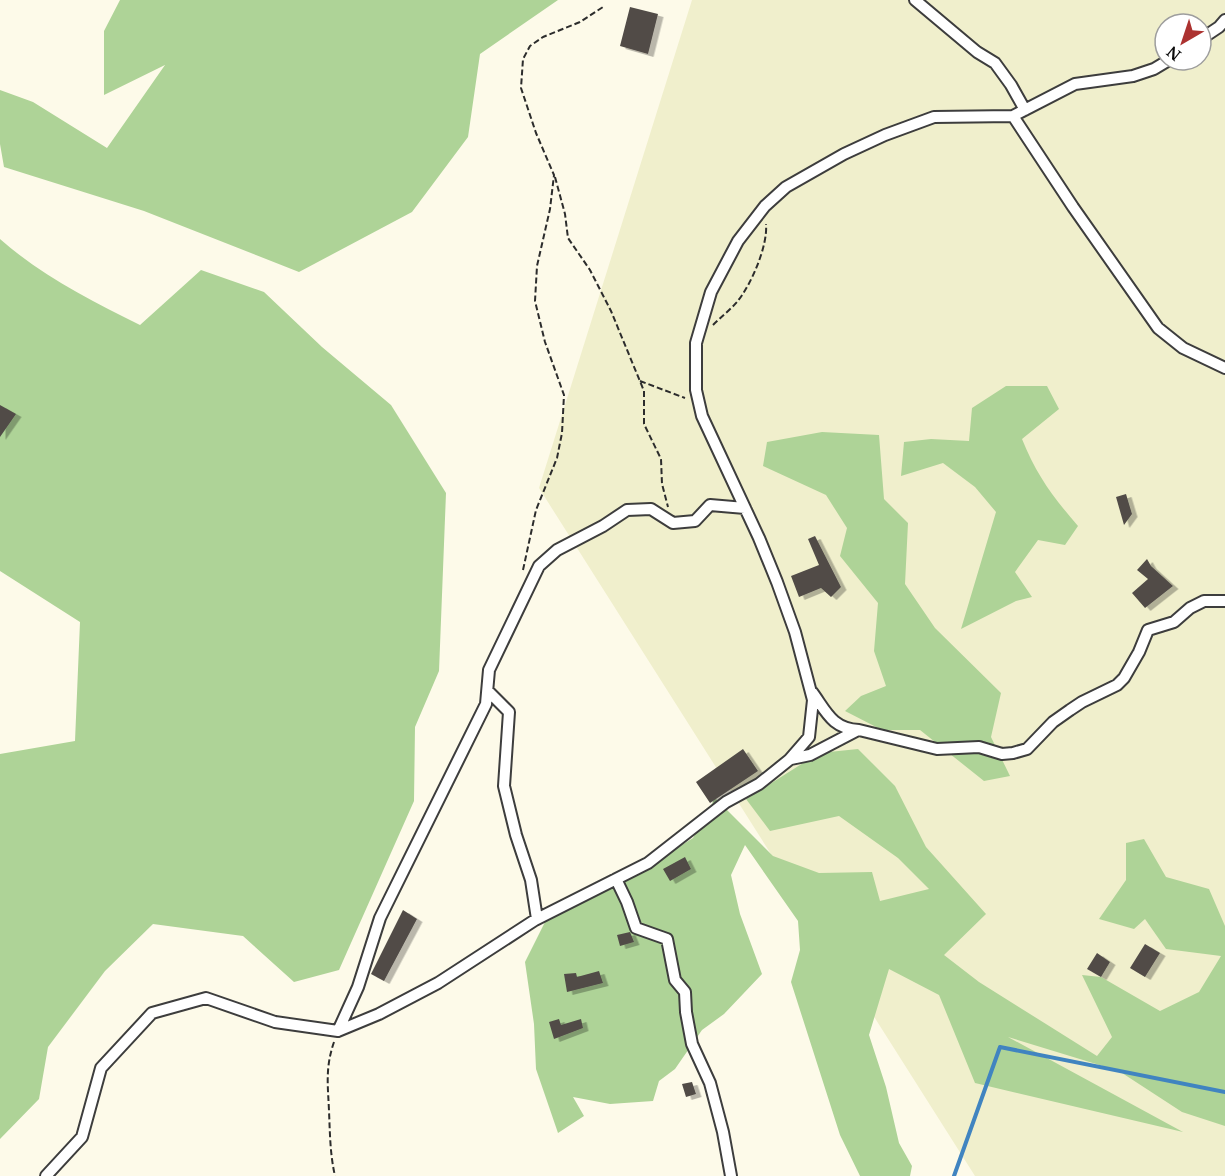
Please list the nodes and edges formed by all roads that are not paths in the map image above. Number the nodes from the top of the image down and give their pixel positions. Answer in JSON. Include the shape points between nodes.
{"nodes":[{"id":1,"x":915,"y":0,"type":"edge"},
{"id":2,"x":1225,"y":20,"type":"edge"},
{"id":3,"x":1213,"y":31,"type":"edge"},
{"id":4,"x":1153,"y":69,"type":"edge"},
{"id":5,"x":1025,"y":110,"type":"junction"},
{"id":6,"x":1013,"y":116,"type":"junction"},
{"id":7,"x":1223,"y":368,"type":"edge"},
{"id":8,"x":745,"y":508,"type":"junction"},
{"id":9,"x":1225,"y":601,"type":"edge"},
{"id":10,"x":810,"y":690,"type":"junction"},
{"id":11,"x":488,"y":691,"type":"junction"},
{"id":12,"x":859,"y":730,"type":"junction"},
{"id":13,"x":789,"y":760,"type":"junction"},
{"id":14,"x":616,"y":879,"type":"junction"},
{"id":15,"x":537,"y":919,"type":"junction"},
{"id":16,"x":338,"y":1031,"type":"junction"},
{"id":17,"x":46,"y":1176,"type":"edge"},
{"id":18,"x":731,"y":1176,"type":"edge"}],
"edges":[{"from":1,"to":5,"type":"street","via":[[995,63]]},
{"from":2,"to":3,"type":"street"},
{"from":4,"to":5,"type":"street","via":[[1075,84]]},
{"from":5,"to":6,"type":"street"},
{"from":6,"to":7,"type":"street","via":[[1158,328],[1184,348]]},
{"from":6,"to":8,"type":"street","via":[[934,117],[885,135],[786,187],[765,206],[738,241],[711,292],[696,343],[695,369],[707,427]]},
{"from":8,"to":10,"type":"street","via":[[795,632]]},
{"from":8,"to":11,"type":"street","via":[[710,505],[695,521],[673,523],[651,509],[627,510],[557,550],[539,566],[489,670]]},
{"from":9,"to":12,"type":"street","via":[[1204,601],[1174,622],[1148,630],[1117,686],[1061,716],[1027,749],[1002,754],[979,747],[937,749]]},
{"from":10,"to":12,"type":"street","via":[[831,719],[846,729]]},
{"from":10,"to":13,"type":"street","via":[[813,700],[809,737]]},
{"from":11,"to":15,"type":"street","via":[[509,712],[504,786],[531,880]]},
{"from":11,"to":16,"type":"street","via":[[486,704],[380,918],[358,987]]},
{"from":12,"to":13,"type":"street","via":[[810,755]]},
{"from":13,"to":14,"type":"street","via":[[759,784],[726,802],[648,863]]},
{"from":14,"to":15,"type":"street"},
{"from":14,"to":18,"type":"street","via":[[636,928],[667,939],[675,980],[685,992],[692,1044],[710,1083]]},
{"from":15,"to":16,"type":"street","via":[[438,982]]},
{"from":16,"to":17,"type":"street","via":[[275,1022],[206,998],[152,1013],[101,1068],[82,1137]]}]}
